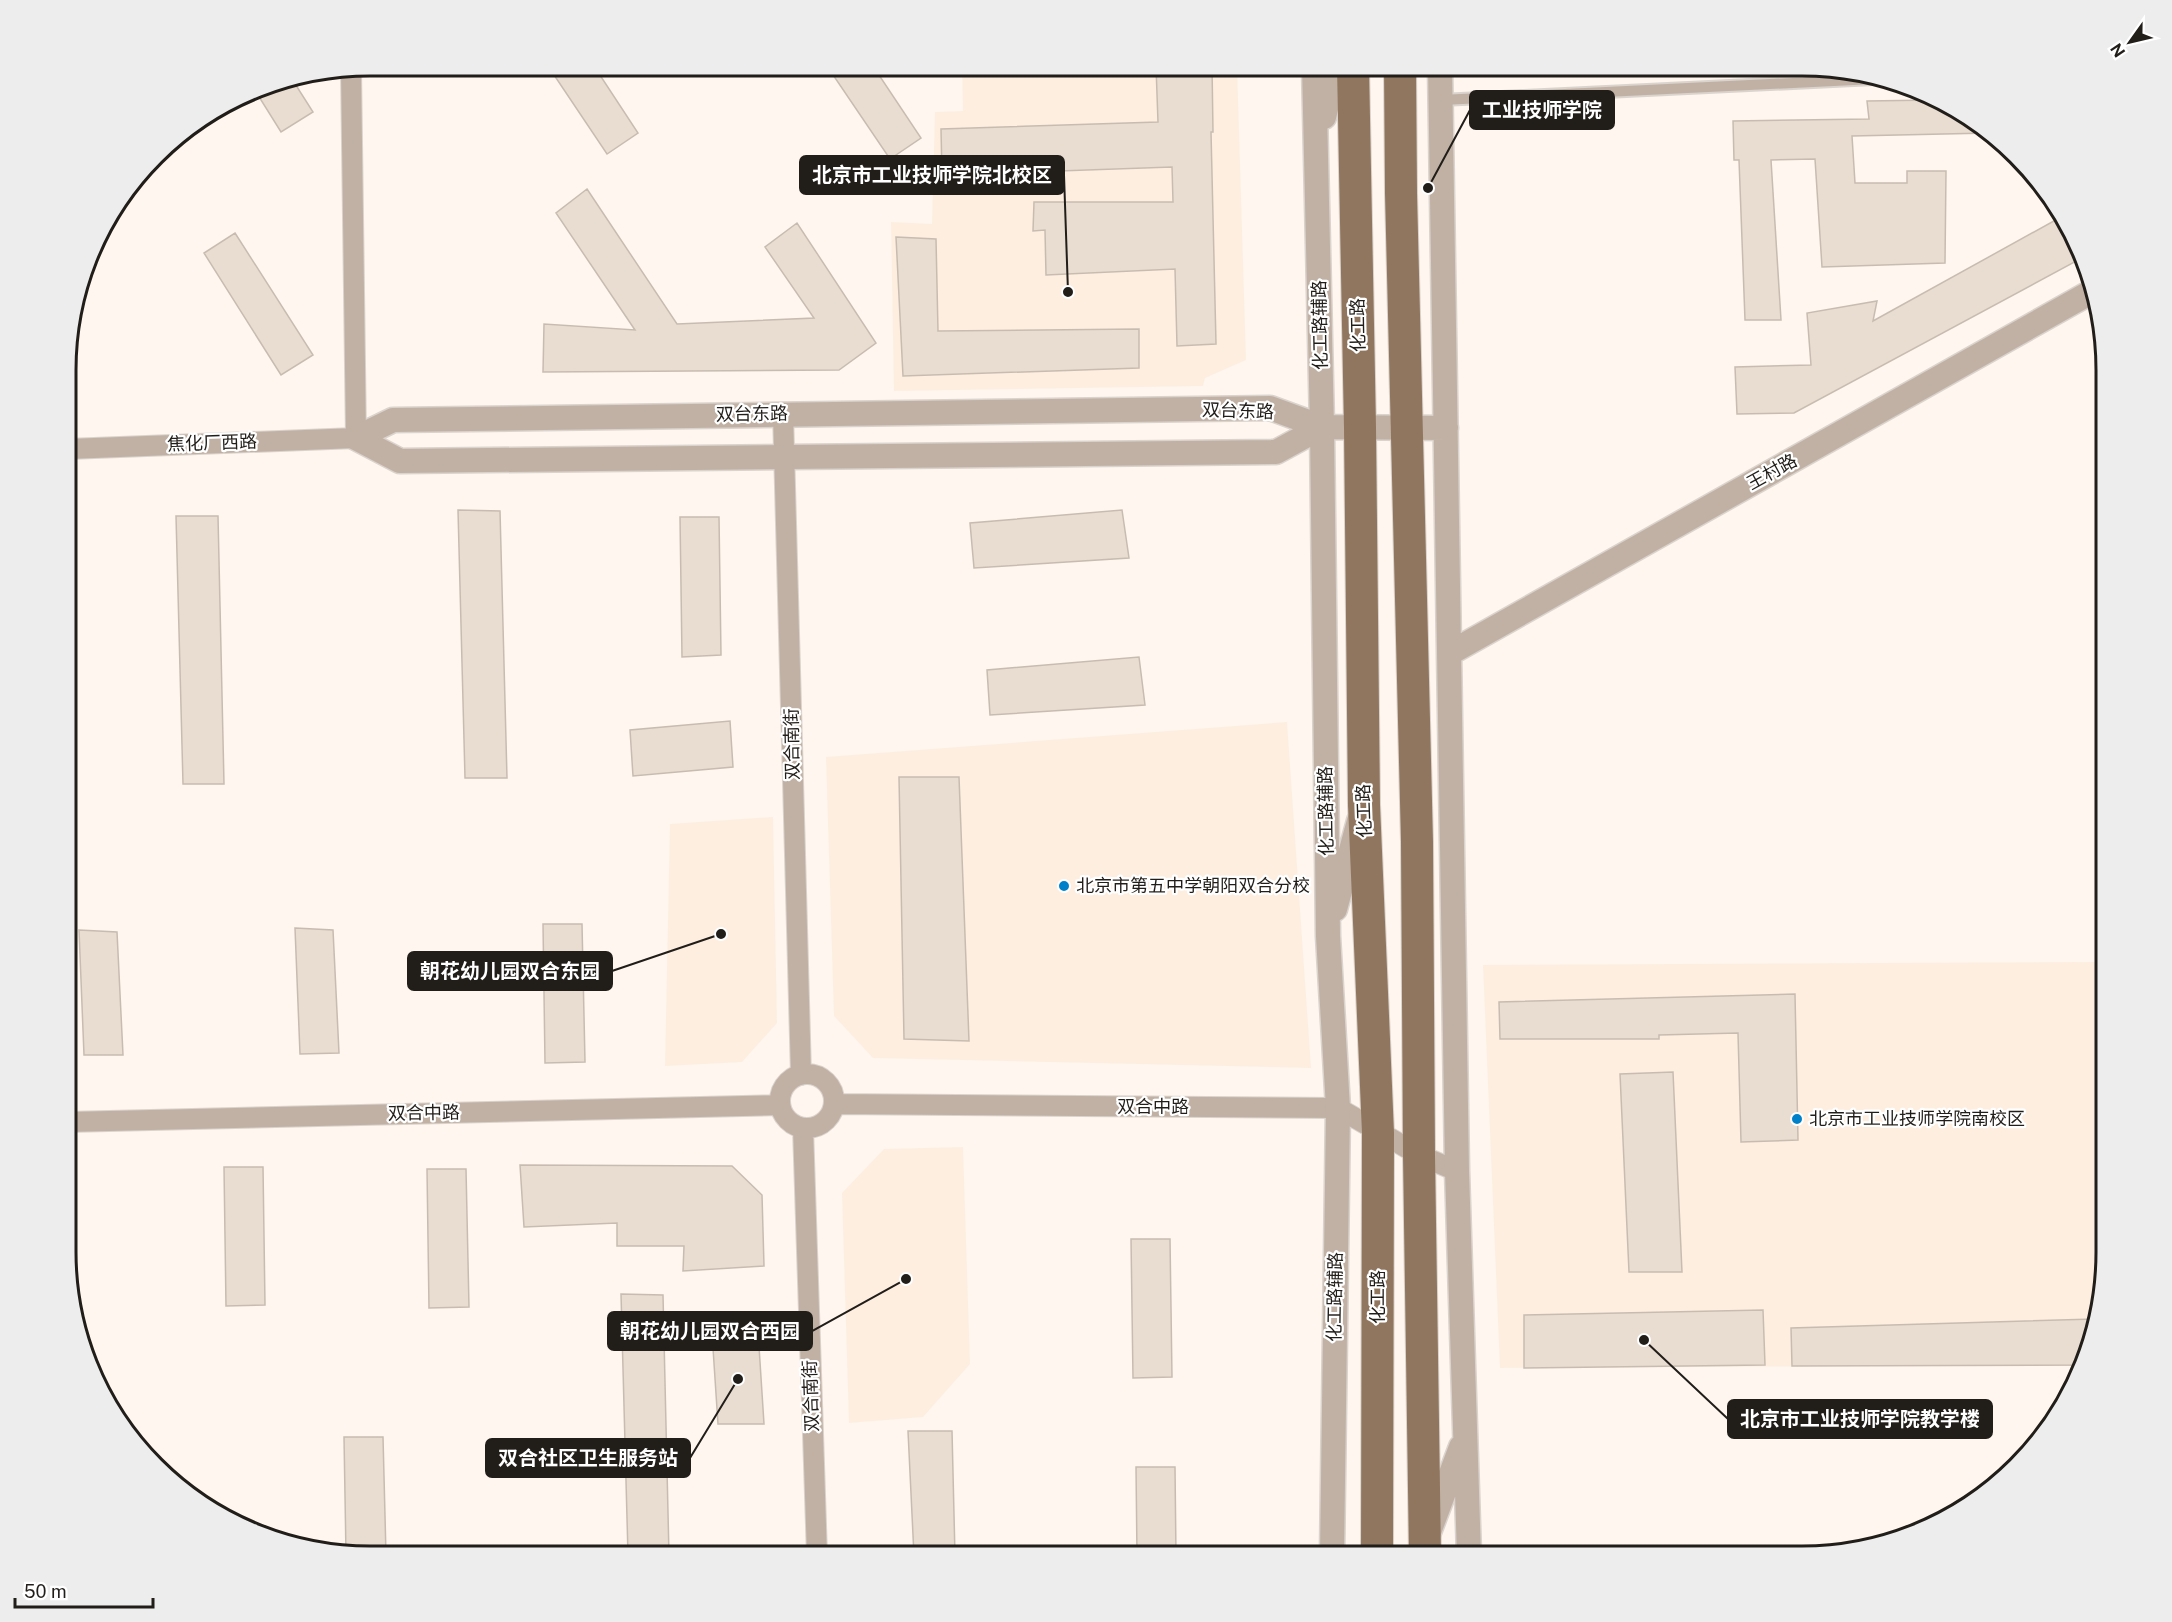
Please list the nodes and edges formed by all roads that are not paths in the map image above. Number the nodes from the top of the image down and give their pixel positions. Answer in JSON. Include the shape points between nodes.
{"nodes":[{"id":1,"x":351,"y":77,"type":"edge"},
{"id":2,"x":1314,"y":77,"type":"edge"},
{"id":3,"x":1333,"y":77,"type":"edge"},
{"id":4,"x":1353,"y":77,"type":"edge"},
{"id":5,"x":1400,"y":77,"type":"edge"},
{"id":6,"x":1440,"y":77,"type":"edge"},
{"id":7,"x":1848,"y":80,"type":"edge"},
{"id":8,"x":1441,"y":100,"type":"junction"},
{"id":9,"x":1316,"y":150,"type":"junction"},
{"id":10,"x":2085,"y":295,"type":"edge"},
{"id":11,"x":783,"y":413,"type":"junction"},
{"id":12,"x":1323,"y":427,"type":"junction"},
{"id":13,"x":1360,"y":428,"type":"junction"},
{"id":14,"x":1446,"y":428,"type":"junction"},
{"id":15,"x":1408,"y":429,"type":"junction"},
{"id":16,"x":356,"y":438,"type":"junction"},
{"id":17,"x":76,"y":449,"type":"edge"},
{"id":18,"x":785,"y":457,"type":"junction"},
{"id":19,"x":1450,"y":653,"type":"junction"},
{"id":20,"x":1364,"y":805,"type":"junction"},
{"id":21,"x":1328,"y":936,"type":"junction"},
{"id":22,"x":801,"y":1075,"type":"junction"},
{"id":23,"x":834,"y":1104,"type":"junction"},
{"id":24,"x":780,"y":1105,"type":"junction"},
{"id":25,"x":1338,"y":1108,"type":"junction"},
{"id":26,"x":76,"y":1122,"type":"edge"},
{"id":27,"x":802,"y":1128,"type":"junction"},
{"id":28,"x":1378,"y":1132,"type":"junction"},
{"id":29,"x":1419,"y":1155,"type":"junction"},
{"id":30,"x":1456,"y":1171,"type":"junction"},
{"id":31,"x":1465,"y":1435,"type":"junction"},
{"id":32,"x":817,"y":1546,"type":"edge"},
{"id":33,"x":1332,"y":1546,"type":"edge"},
{"id":34,"x":1377,"y":1546,"type":"edge"},
{"id":35,"x":1425,"y":1546,"type":"edge"},
{"id":36,"x":1426,"y":1546,"type":"edge"},
{"id":37,"x":1468,"y":1546,"type":"edge"}],
"edges":[{"from":1,"to":16,"type":"street"},
{"from":2,"to":9,"type":"street","name":"化工路辅路"},
{"from":3,"to":9,"type":"street"},
{"from":4,"to":13,"type":"main road","name":"化工路"},
{"from":5,"to":15,"type":"main road"},
{"from":6,"to":8,"type":"street"},
{"from":7,"to":8,"type":"lane"},
{"from":8,"to":14,"type":"street"},
{"from":9,"to":12,"type":"street","name":"化工路辅路"},
{"from":10,"to":19,"type":"street","name":"王村路"},
{"from":11,"to":12,"type":"street","name":"双台东路","via":[[1270,408]]},
{"from":11,"to":16,"type":"street","name":"双台东路","via":[[393,420]]},
{"from":11,"to":18,"type":"street","name":"双合南街"},
{"from":12,"to":13,"type":"street"},
{"from":12,"to":18,"type":"street","name":"双台东路","via":[[1276,452]]},
{"from":12,"to":21,"type":"street","name":"化工路辅路"},
{"from":13,"to":15,"type":"street"},
{"from":13,"to":20,"type":"main road","name":"化工路"},
{"from":14,"to":15,"type":"street"},
{"from":14,"to":19,"type":"street"},
{"from":15,"to":29,"type":"main road"},
{"from":16,"to":17,"type":"street","name":"焦化厂西路"},
{"from":16,"to":18,"type":"street","name":"双台东路","via":[[399,461]]},
{"from":18,"to":22,"type":"street","name":"双合南街"},
{"from":19,"to":30,"type":"street"},
{"from":20,"to":21,"type":"street"},
{"from":20,"to":28,"type":"main road","name":"化工路"},
{"from":21,"to":25,"type":"street","name":"化工路辅路"},
{"from":22,"to":23,"type":"street","via":[[818,1076],[825,1081]]},
{"from":22,"to":24,"type":"street","via":[[782,1089]]},
{"from":23,"to":25,"type":"street","name":"双合中路"},
{"from":23,"to":27,"type":"street","via":[[826,1120]]},
{"from":24,"to":26,"type":"street","name":"双合中路"},
{"from":24,"to":27,"type":"street","via":[[788,1120]]},
{"from":25,"to":28,"type":"street"},
{"from":25,"to":33,"type":"street","name":"化工路辅路"},
{"from":27,"to":32,"type":"street","name":"双合南街"},
{"from":28,"to":29,"type":"street"},
{"from":28,"to":34,"type":"main road","name":"化工路"},
{"from":29,"to":30,"type":"street"},
{"from":29,"to":35,"type":"main road"},
{"from":30,"to":31,"type":"street"},
{"from":31,"to":36,"type":"street"},
{"from":31,"to":37,"type":"street"}]}
